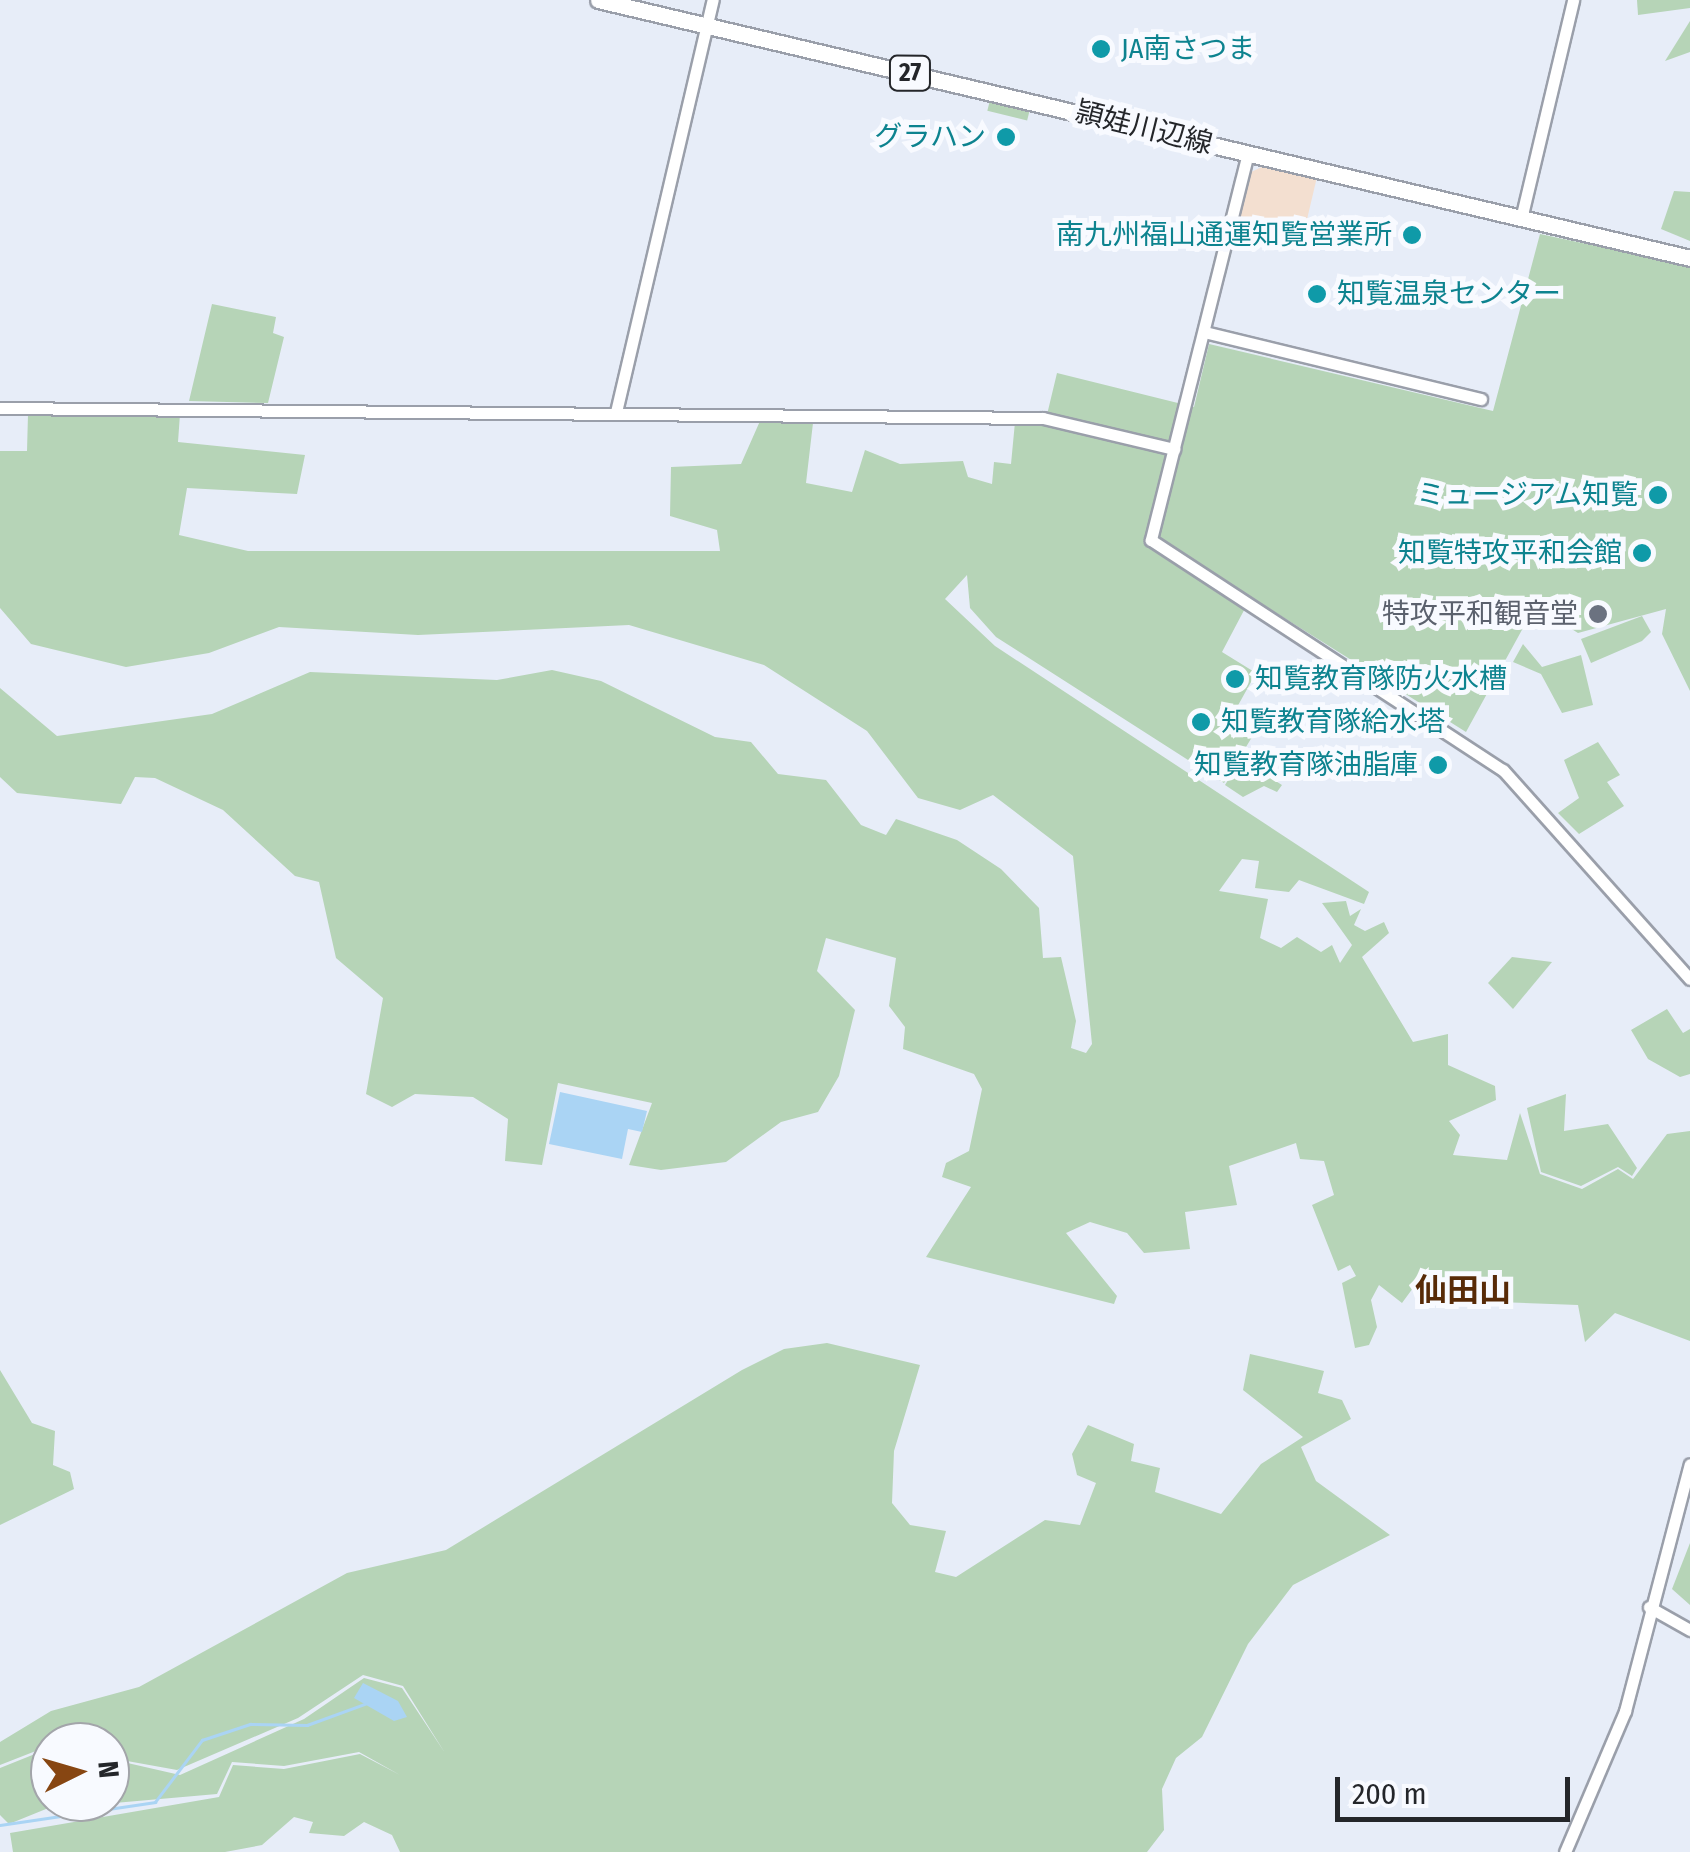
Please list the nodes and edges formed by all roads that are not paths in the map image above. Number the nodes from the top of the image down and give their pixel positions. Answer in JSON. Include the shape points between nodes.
{"nodes":[{"id":1,"x":598,"y":0,"type":"edge"},
{"id":2,"x":714,"y":0,"type":"edge"},
{"id":3,"x":1573,"y":0,"type":"edge"},
{"id":4,"x":707,"y":25,"type":"junction"},
{"id":5,"x":1248,"y":154,"type":"junction"},
{"id":6,"x":1521,"y":219,"type":"junction"},
{"id":7,"x":1690,"y":258,"type":"edge"},
{"id":8,"x":1204,"y":332,"type":"junction"},
{"id":9,"x":1480,"y":399,"type":"dead end"},
{"id":10,"x":0,"y":408,"type":"edge"},
{"id":11,"x":616,"y":412,"type":"junction"},
{"id":12,"x":1174,"y":450,"type":"junction"},
{"id":13,"x":1690,"y":979,"type":"edge"},
{"id":14,"x":1690,"y":1464,"type":"edge"},
{"id":15,"x":1649,"y":1608,"type":"junction"},
{"id":16,"x":1690,"y":1630,"type":"edge"},
{"id":17,"x":1566,"y":1852,"type":"edge"}],
"edges":[{"from":1,"to":4,"type":"main road","name":"頴娃川辺線","number":"27"},
{"from":2,"to":4,"type":"street"},
{"from":3,"to":6,"type":"street"},
{"from":4,"to":5,"type":"main road","name":"頴娃川辺線","number":"27"},
{"from":4,"to":11,"type":"street"},
{"from":5,"to":6,"type":"main road","name":"頴娃川辺線","number":"27"},
{"from":5,"to":8,"type":"street"},
{"from":6,"to":7,"type":"main road","name":"頴娃川辺線","number":"27"},
{"from":8,"to":9,"type":"street"},
{"from":8,"to":12,"type":"street"},
{"from":10,"to":11,"type":"street"},
{"from":11,"to":12,"type":"street","via":[[1042,418]]},
{"from":12,"to":13,"type":"street","via":[[1150,525],[1154,546],[1465,739],[1595,866]]},
{"from":14,"to":15,"type":"street"},
{"from":15,"to":16,"type":"street"},
{"from":15,"to":17,"type":"street","via":[[1626,1710]]}]}
